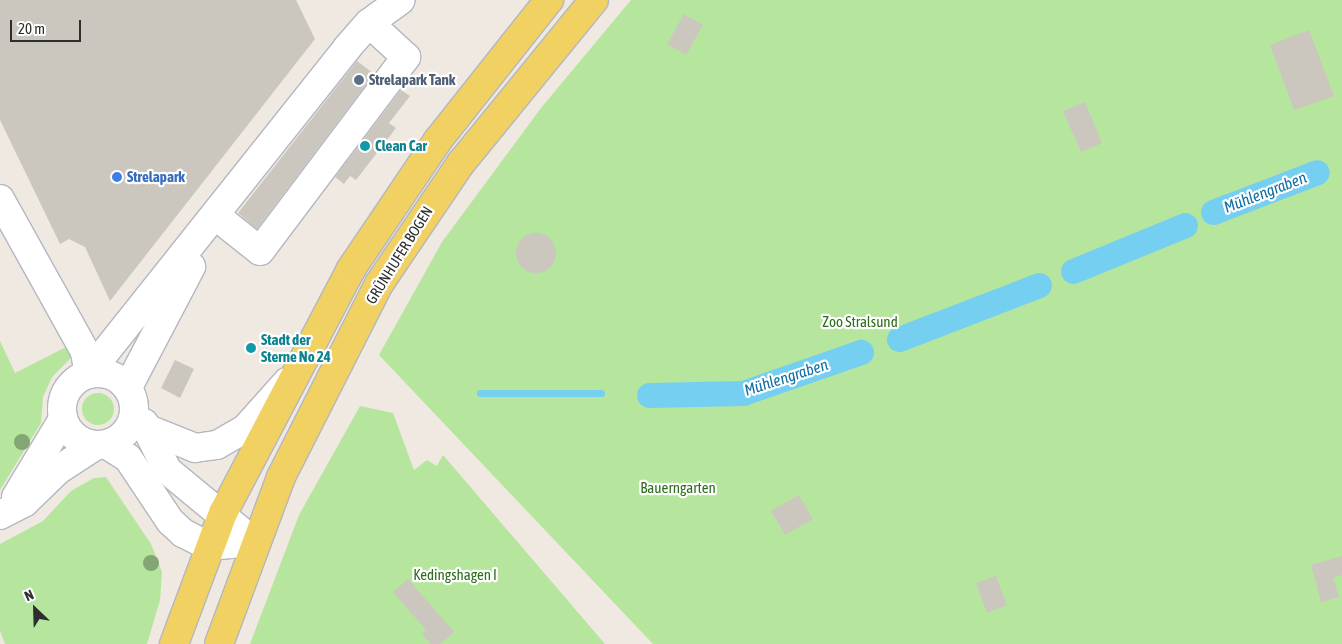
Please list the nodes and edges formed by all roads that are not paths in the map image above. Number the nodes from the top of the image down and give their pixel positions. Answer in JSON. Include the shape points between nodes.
{"nodes":[{"id":1,"x":401,"y":0,"type":"edge"},
{"id":2,"x":549,"y":0,"type":"edge"},
{"id":3,"x":594,"y":0,"type":"edge"},
{"id":4,"x":369,"y":23,"type":"junction"},
{"id":5,"x":0,"y":199,"type":"edge"},
{"id":6,"x":216,"y":216,"type":"junction"},
{"id":7,"x":298,"y":369,"type":"junction"},
{"id":8,"x":92,"y":373,"type":"junction"},
{"id":9,"x":137,"y":409,"type":"junction"},
{"id":10,"x":63,"y":420,"type":"junction"},
{"id":11,"x":101,"y":445,"type":"junction"},
{"id":12,"x":6,"y":511,"type":"edge"},
{"id":13,"x":222,"y":513,"type":"junction"},
{"id":14,"x":254,"y":542,"type":"junction"},
{"id":15,"x":208,"y":546,"type":"junction"},
{"id":16,"x":174,"y":644,"type":"edge"},
{"id":17,"x":219,"y":644,"type":"edge"}],
"edges":[{"from":1,"to":4,"type":"street"},
{"from":2,"to":7,"type":"main road","via":[[398,195],[351,269]]},
{"from":3,"to":14,"type":"main road","name":"GRÜNHUFER BOGEN","via":[[510,99],[406,239],[349,339]]},
{"from":4,"to":6,"type":"street"},
{"from":4,"to":6,"type":"street","via":[[406,57],[260,251]]},
{"from":5,"to":8,"type":"street","via":[[85,352]]},
{"from":6,"to":8,"type":"street","via":[[103,355]]},
{"from":6,"to":9,"type":"street"},
{"from":7,"to":9,"type":"street","via":[[246,428],[226,442],[195,448]]},
{"from":7,"to":13,"type":"main road"},
{"from":8,"to":9,"type":"street","via":[[118,378]]},
{"from":8,"to":10,"type":"street","via":[[66,391]]},
{"from":9,"to":11,"type":"street","via":[[127,433]]},
{"from":9,"to":13,"type":"street","via":[[167,470]]},
{"from":10,"to":11,"type":"street","via":[[75,438]]},
{"from":10,"to":12,"type":"street"},
{"from":11,"to":12,"type":"street","via":[[58,470],[25,502]]},
{"from":11,"to":15,"type":"street","via":[[136,468],[170,521]]},
{"from":13,"to":14,"type":"street"},
{"from":13,"to":15,"type":"main road"},
{"from":14,"to":15,"type":"street"},
{"from":14,"to":17,"type":"main road","name":"GRÜNHUFER BOGEN"},
{"from":15,"to":16,"type":"main road"}]}
